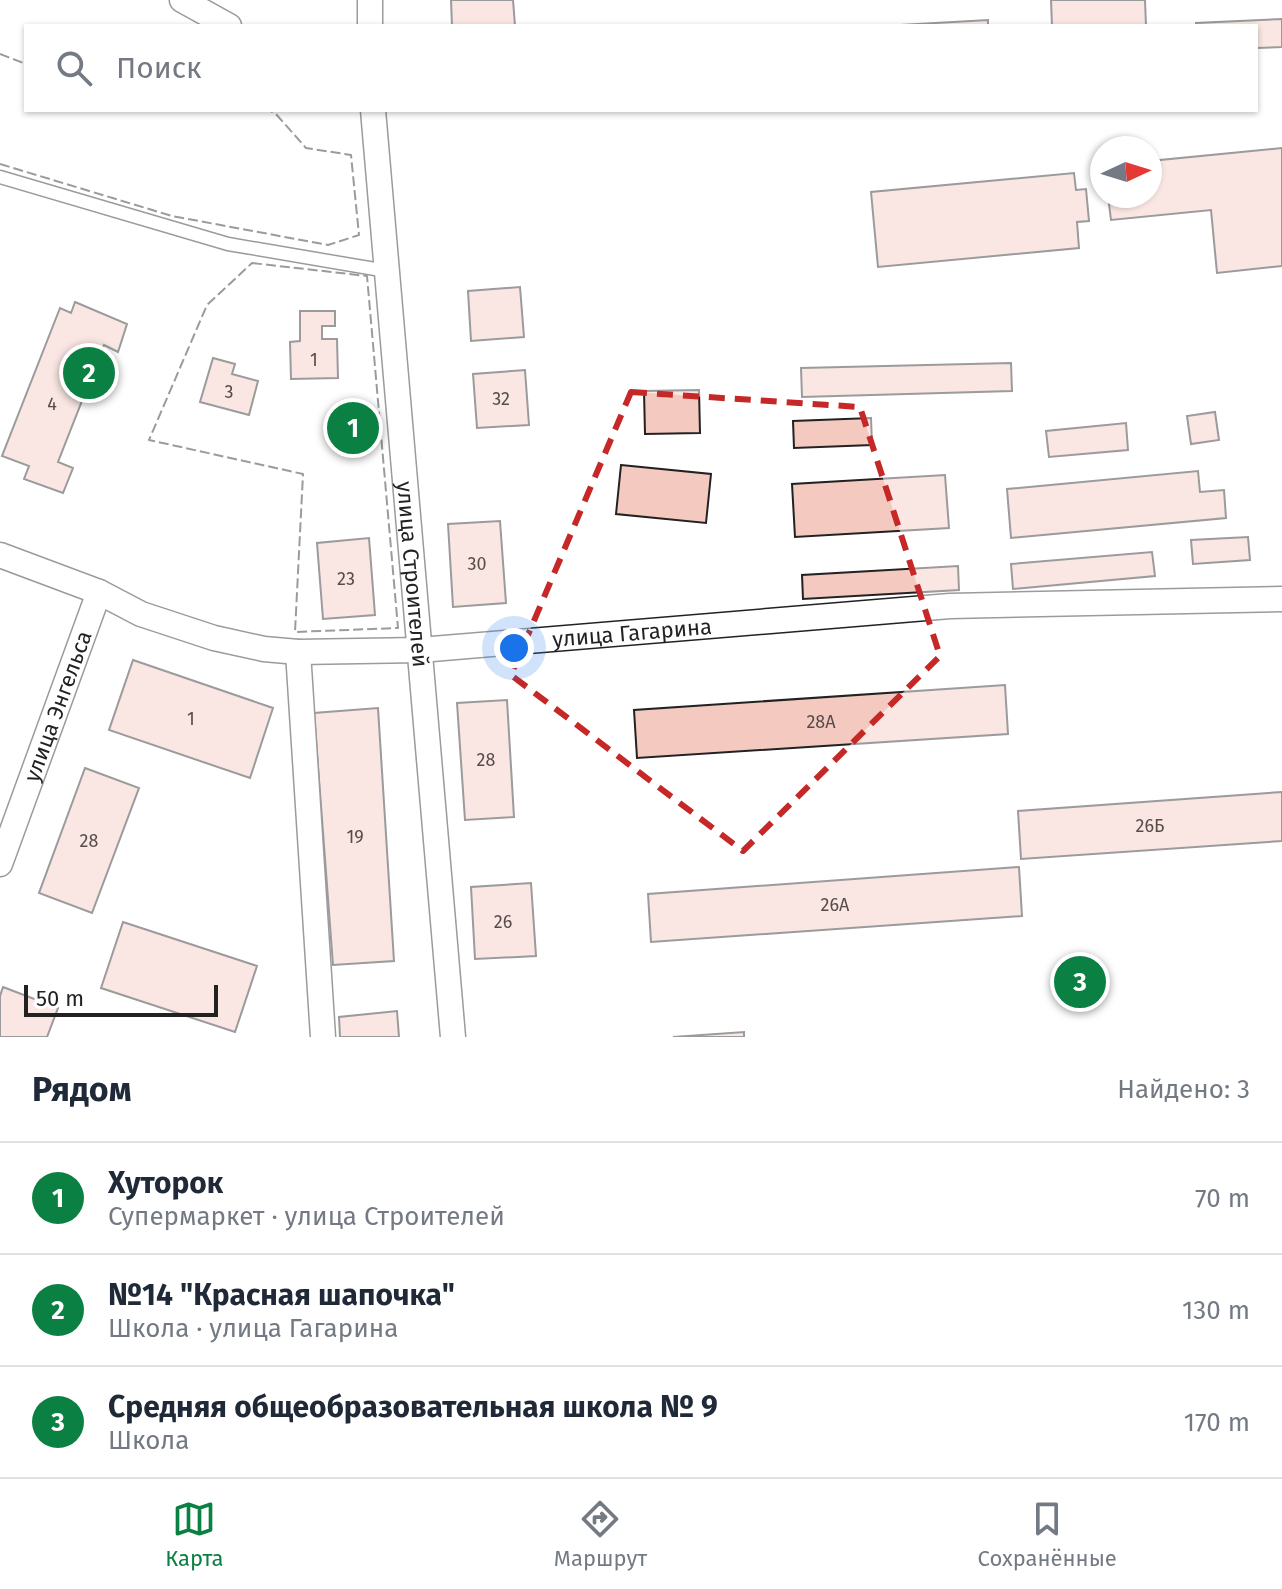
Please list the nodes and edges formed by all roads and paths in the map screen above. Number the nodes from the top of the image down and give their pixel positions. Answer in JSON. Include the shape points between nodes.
{"nodes":[{"id":1,"x":182,"y":0,"type":"edge"},
{"id":2,"x":370,"y":0,"type":"edge"},
{"id":3,"x":225,"y":24,"type":"edge"},
{"id":4,"x":370,"y":24,"type":"edge"},
{"id":5,"x":373,"y":112,"type":"edge"},
{"id":6,"x":0,"y":177,"type":"edge"},
{"id":7,"x":387,"y":271,"type":"junction"},
{"id":8,"x":0,"y":555,"type":"edge"},
{"id":9,"x":99,"y":592,"type":"junction"},
{"id":10,"x":1282,"y":599,"type":"edge"},
{"id":11,"x":420,"y":650,"type":"junction"},
{"id":12,"x":298,"y":652,"type":"junction"},
{"id":13,"x":0,"y":864,"type":"edge"},
{"id":14,"x":323,"y":1037,"type":"edge"},
{"id":15,"x":453,"y":1037,"type":"edge"}],
"edges":[{"from":1,"to":3,"type":"street"},
{"from":2,"to":4,"type":"street"},
{"from":5,"to":7,"type":"street","name":"улица Строителей"},
{"from":6,"to":7,"type":"lane","via":[[228,244]]},
{"from":7,"to":11,"type":"street","name":"улица Строителей"},
{"from":8,"to":9,"type":"street","name":"улица Гагарина"},
{"from":9,"to":12,"type":"street","name":"улица Гагарина","via":[[141,614],[214,638]]},
{"from":9,"to":13,"type":"street","name":"улица Энгельса"},
{"from":10,"to":11,"type":"street","name":"улица Гагарина","via":[[950,606]]},
{"from":11,"to":12,"type":"street","name":"улица Гагарина"},
{"from":11,"to":15,"type":"street","name":"улица Строителей"},
{"from":12,"to":14,"type":"street"}]}
